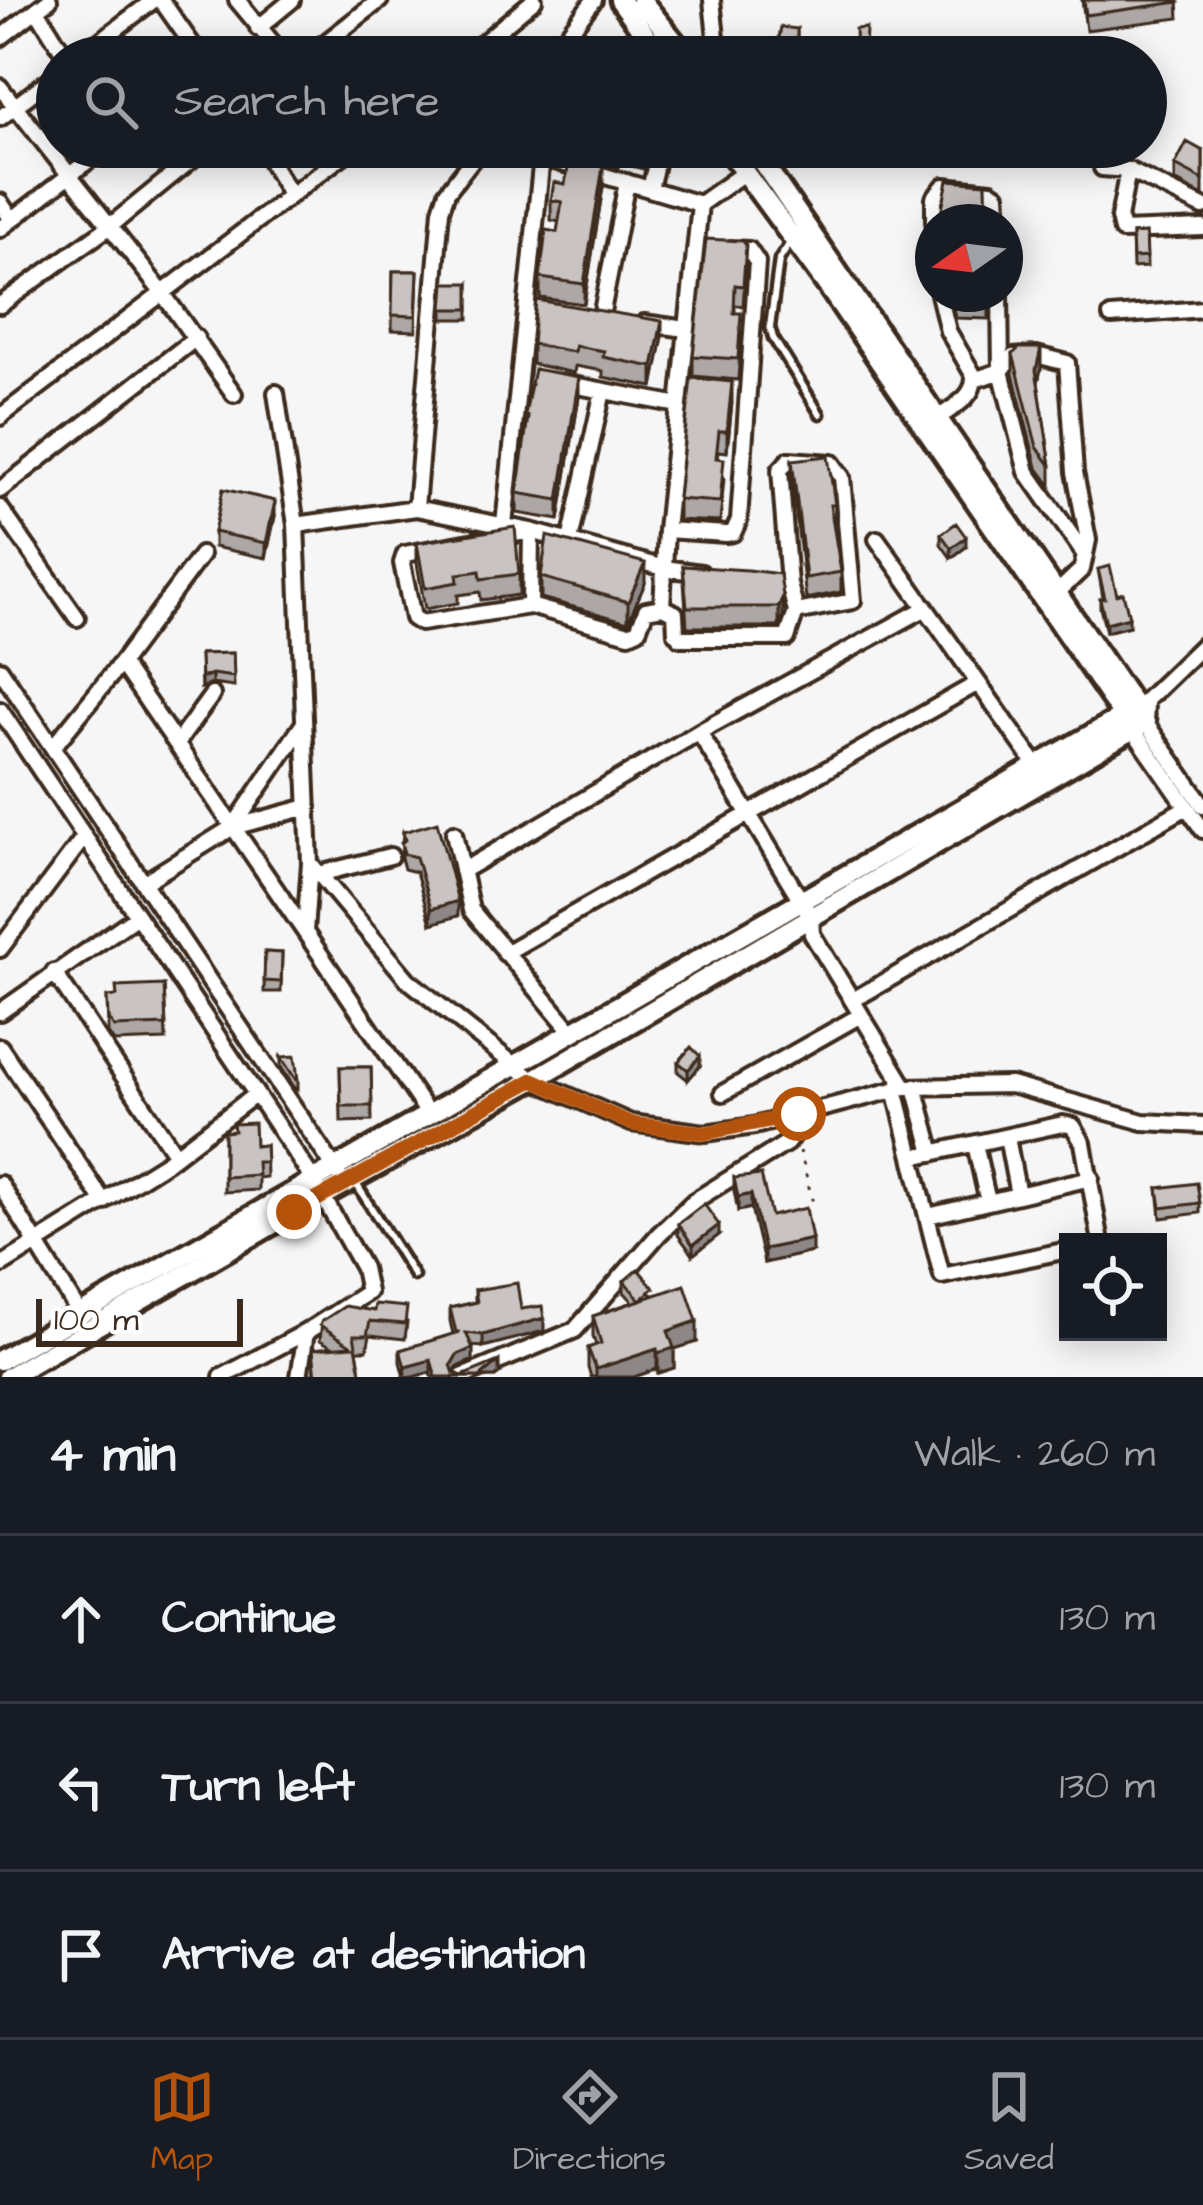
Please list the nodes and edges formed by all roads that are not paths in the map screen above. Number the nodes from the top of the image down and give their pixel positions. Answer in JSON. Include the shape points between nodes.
{"nodes":[{"id":1,"x":158,"y":0,"type":"edge"},
{"id":2,"x":236,"y":0,"type":"edge"},
{"id":3,"x":292,"y":0,"type":"edge"},
{"id":4,"x":380,"y":0,"type":"edge"},
{"id":5,"x":534,"y":0,"type":"edge"},
{"id":6,"x":594,"y":0,"type":"edge"},
{"id":7,"x":620,"y":0,"type":"edge"},
{"id":8,"x":641,"y":0,"type":"edge"},
{"id":9,"x":712,"y":0,"type":"edge"},
{"id":10,"x":43,"y":5,"type":"edge"},
{"id":11,"x":514,"y":6,"type":"edge"},
{"id":12,"x":258,"y":28,"type":"junction"},
{"id":13,"x":57,"y":36,"type":"edge"},
{"id":14,"x":108,"y":36,"type":"edge"},
{"id":15,"x":185,"y":36,"type":"edge"},
{"id":16,"x":265,"y":36,"type":"edge"},
{"id":17,"x":334,"y":36,"type":"edge"},
{"id":18,"x":486,"y":36,"type":"edge"},
{"id":19,"x":566,"y":36,"type":"edge"},
{"id":20,"x":646,"y":36,"type":"edge"},
{"id":21,"x":669,"y":36,"type":"edge"},
{"id":22,"x":716,"y":36,"type":"edge"},
{"id":23,"x":0,"y":38,"type":"edge"},
{"id":24,"x":0,"y":87,"type":"edge"},
{"id":25,"x":36,"y":90,"type":"edge"},
{"id":26,"x":15,"y":106,"type":"junction"},
{"id":27,"x":0,"y":118,"type":"edge"},
{"id":28,"x":36,"y":134,"type":"edge"},
{"id":29,"x":62,"y":168,"type":"edge"},
{"id":30,"x":78,"y":168,"type":"edge"},
{"id":31,"x":182,"y":168,"type":"edge"},
{"id":32,"x":274,"y":168,"type":"edge"},
{"id":33,"x":326,"y":168,"type":"edge"},
{"id":34,"x":466,"y":168,"type":"edge"},
{"id":35,"x":541,"y":168,"type":"edge"},
{"id":36,"x":587,"y":168,"type":"edge"},
{"id":37,"x":655,"y":168,"type":"edge"},
{"id":38,"x":742,"y":168,"type":"edge"},
{"id":39,"x":768,"y":168,"type":"edge"},
{"id":40,"x":1102,"y":168,"type":"dead end"},
{"id":41,"x":1128,"y":170,"type":"junction"},
{"id":42,"x":745,"y":172,"type":"junction"},
{"id":43,"x":68,"y":176,"type":"junction"},
{"id":44,"x":627,"y":182,"type":"junction"},
{"id":45,"x":650,"y":189,"type":"junction"},
{"id":46,"x":290,"y":196,"type":"junction"},
{"id":47,"x":0,"y":202,"type":"edge"},
{"id":48,"x":700,"y":204,"type":"junction"},
{"id":49,"x":934,"y":204,"type":"edge"},
{"id":50,"x":998,"y":204,"type":"edge"},
{"id":51,"x":1203,"y":207,"type":"edge"},
{"id":52,"x":6,"y":224,"type":"edge"},
{"id":53,"x":110,"y":227,"type":"junction"},
{"id":54,"x":1203,"y":228,"type":"edge"},
{"id":55,"x":794,"y":239,"type":"junction"},
{"id":56,"x":694,"y":248,"type":"junction"},
{"id":57,"x":161,"y":291,"type":"junction"},
{"id":58,"x":0,"y":305,"type":"edge"},
{"id":59,"x":528,"y":308,"type":"junction"},
{"id":60,"x":1203,"y":309,"type":"edge"},
{"id":61,"x":546,"y":310,"type":"edge"},
{"id":62,"x":944,"y":312,"type":"edge"},
{"id":63,"x":1000,"y":312,"type":"edge"},
{"id":64,"x":583,"y":315,"type":"edge"},
{"id":65,"x":1111,"y":316,"type":"dead end"},
{"id":66,"x":601,"y":317,"type":"junction"},
{"id":67,"x":686,"y":329,"type":"junction"},
{"id":68,"x":196,"y":338,"type":"junction"},
{"id":69,"x":1001,"y":370,"type":"junction"},
{"id":70,"x":521,"y":375,"type":"junction"},
{"id":71,"x":974,"y":380,"type":"junction"},
{"id":72,"x":681,"y":386,"type":"junction"},
{"id":73,"x":704,"y":388,"type":"edge"},
{"id":74,"x":726,"y":390,"type":"edge"},
{"id":75,"x":603,"y":391,"type":"junction"},
{"id":76,"x":749,"y":392,"type":"junction"},
{"id":77,"x":276,"y":393,"type":"dead end"},
{"id":78,"x":234,"y":394,"type":"dead end"},
{"id":79,"x":679,"y":405,"type":"junction"},
{"id":80,"x":820,"y":414,"type":"dead end"},
{"id":81,"x":0,"y":416,"type":"edge"},
{"id":82,"x":931,"y":421,"type":"junction"},
{"id":83,"x":0,"y":490,"type":"edge"},
{"id":84,"x":0,"y":508,"type":"edge"},
{"id":85,"x":416,"y":508,"type":"junction"},
{"id":86,"x":1084,"y":510,"type":"junction"},
{"id":87,"x":1058,"y":517,"type":"junction"},
{"id":88,"x":296,"y":524,"type":"junction"},
{"id":89,"x":504,"y":525,"type":"junction"},
{"id":90,"x":666,"y":530,"type":"junction"},
{"id":91,"x":531,"y":531,"type":"junction"},
{"id":92,"x":877,"y":539,"type":"dead end"},
{"id":93,"x":570,"y":542,"type":"junction"},
{"id":94,"x":200,"y":554,"type":"dead end"},
{"id":95,"x":1086,"y":555,"type":"junction"},
{"id":96,"x":664,"y":568,"type":"junction"},
{"id":97,"x":724,"y":576,"type":"edge"},
{"id":98,"x":767,"y":581,"type":"edge"},
{"id":99,"x":789,"y":584,"type":"junction"},
{"id":100,"x":1052,"y":597,"type":"junction"},
{"id":101,"x":530,"y":606,"type":"junction"},
{"id":102,"x":662,"y":607,"type":"junction"},
{"id":103,"x":926,"y":608,"type":"junction"},
{"id":104,"x":796,"y":612,"type":"junction"},
{"id":105,"x":76,"y":618,"type":"dead end"},
{"id":106,"x":1203,"y":645,"type":"edge"},
{"id":107,"x":121,"y":664,"type":"junction"},
{"id":108,"x":0,"y":669,"type":"edge"},
{"id":109,"x":978,"y":683,"type":"junction"},
{"id":110,"x":212,"y":695,"type":"dead end"},
{"id":111,"x":0,"y":710,"type":"edge"},
{"id":112,"x":1137,"y":716,"type":"junction"},
{"id":113,"x":304,"y":723,"type":"junction"},
{"id":114,"x":699,"y":732,"type":"junction"},
{"id":115,"x":177,"y":742,"type":"junction"},
{"id":116,"x":52,"y":747,"type":"junction"},
{"id":117,"x":1036,"y":765,"type":"junction"},
{"id":118,"x":1195,"y":806,"type":"edge"},
{"id":119,"x":308,"y":807,"type":"junction"},
{"id":120,"x":746,"y":815,"type":"junction"},
{"id":121,"x":233,"y":827,"type":"junction"},
{"id":122,"x":1203,"y":830,"type":"edge"},
{"id":123,"x":454,"y":832,"type":"dead end"},
{"id":124,"x":84,"y":836,"type":"junction"},
{"id":125,"x":390,"y":856,"type":"dead end"},
{"id":126,"x":314,"y":868,"type":"junction"},
{"id":127,"x":462,"y":872,"type":"junction"},
{"id":128,"x":143,"y":884,"type":"junction"},
{"id":129,"x":805,"y":910,"type":"junction"},
{"id":130,"x":137,"y":916,"type":"junction"},
{"id":131,"x":305,"y":932,"type":"junction"},
{"id":132,"x":0,"y":949,"type":"edge"},
{"id":133,"x":505,"y":952,"type":"junction"},
{"id":134,"x":54,"y":972,"type":"junction"},
{"id":135,"x":853,"y":1000,"type":"junction"},
{"id":136,"x":0,"y":1012,"type":"edge"},
{"id":137,"x":861,"y":1015,"type":"junction"},
{"id":138,"x":573,"y":1033,"type":"junction"},
{"id":139,"x":0,"y":1047,"type":"edge"},
{"id":140,"x":516,"y":1066,"type":"junction"},
{"id":141,"x":533,"y":1080,"type":"junction"},
{"id":142,"x":905,"y":1088,"type":"junction"},
{"id":143,"x":723,"y":1093,"type":"dead end"},
{"id":144,"x":256,"y":1094,"type":"junction"},
{"id":145,"x":799,"y":1114,"type":"junction"},
{"id":146,"x":429,"y":1115,"type":"junction"},
{"id":147,"x":1203,"y":1125,"type":"edge"},
{"id":148,"x":1006,"y":1137,"type":"junction"},
{"id":149,"x":975,"y":1144,"type":"junction"},
{"id":150,"x":933,"y":1153,"type":"junction"},
{"id":151,"x":176,"y":1155,"type":"junction"},
{"id":152,"x":914,"y":1157,"type":"junction"},
{"id":153,"x":344,"y":1177,"type":"junction"},
{"id":154,"x":1091,"y":1178,"type":"junction"},
{"id":155,"x":0,"y":1184,"type":"edge"},
{"id":156,"x":318,"y":1188,"type":"junction"},
{"id":157,"x":1018,"y":1195,"type":"junction"},
{"id":158,"x":104,"y":1202,"type":"junction"},
{"id":159,"x":988,"y":1202,"type":"junction"},
{"id":160,"x":17,"y":1211,"type":"junction"},
{"id":161,"x":928,"y":1216,"type":"junction"},
{"id":162,"x":0,"y":1221,"type":"edge"},
{"id":163,"x":1100,"y":1233,"type":"edge"},
{"id":164,"x":38,"y":1244,"type":"junction"},
{"id":165,"x":1059,"y":1252,"type":"edge"},
{"id":166,"x":0,"y":1266,"type":"edge"},
{"id":167,"x":414,"y":1276,"type":"dead end"},
{"id":168,"x":80,"y":1314,"type":"junction"},
{"id":169,"x":306,"y":1331,"type":"junction"},
{"id":170,"x":10,"y":1372,"type":"edge"},
{"id":171,"x":222,"y":1377,"type":"edge"},
{"id":172,"x":299,"y":1377,"type":"edge"},
{"id":173,"x":462,"y":1377,"type":"edge"}],
"edges":[{"from":1,"to":14,"type":"street"},
{"from":1,"to":15,"type":"street"},
{"from":2,"to":12,"type":"street"},
{"from":3,"to":12,"type":"street"},
{"from":4,"to":17,"type":"street"},
{"from":5,"to":11,"type":"street"},
{"from":6,"to":19,"type":"street"},
{"from":7,"to":20,"type":"street"},
{"from":8,"to":21,"type":"street"},
{"from":9,"to":22,"type":"street"},
{"from":10,"to":13,"type":"street"},
{"from":10,"to":23,"type":"street"},
{"from":11,"to":18,"type":"street"},
{"from":12,"to":16,"type":"street"},
{"from":24,"to":26,"type":"street"},
{"from":25,"to":26,"type":"street"},
{"from":26,"to":27,"type":"street"},
{"from":26,"to":28,"type":"street"},
{"from":29,"to":43,"type":"street"},
{"from":30,"to":43,"type":"street"},
{"from":31,"to":53,"type":"street"},
{"from":32,"to":46,"type":"street"},
{"from":33,"to":46,"type":"street"},
{"from":34,"to":85,"type":"street","via":[[441,210]]},
{"from":35,"to":59,"type":"street"},
{"from":36,"to":44,"type":"street"},
{"from":37,"to":45,"type":"street"},
{"from":38,"to":42,"type":"street"},
{"from":39,"to":82,"type":"street"},
{"from":40,"to":41,"type":"street"},
{"from":41,"to":51,"type":"street"},
{"from":41,"to":54,"type":"street","via":[[1122,231]]},
{"from":42,"to":48,"type":"street"},
{"from":42,"to":55,"type":"street"},
{"from":43,"to":52,"type":"street"},
{"from":43,"to":53,"type":"street"},
{"from":44,"to":45,"type":"street"},
{"from":44,"to":66,"type":"street"},
{"from":45,"to":48,"type":"street"},
{"from":46,"to":57,"type":"street"},
{"from":47,"to":52,"type":"street"},
{"from":48,"to":56,"type":"street"},
{"from":49,"to":50,"type":"street","via":[[944,186],[991,191]]},
{"from":53,"to":57,"type":"street"},
{"from":53,"to":58,"type":"street"},
{"from":55,"to":80,"type":"lane","via":[[779,260],[770,327]]},
{"from":55,"to":82,"type":"street"},
{"from":56,"to":67,"type":"street"},
{"from":56,"to":76,"type":"street","via":[[754,255]]},
{"from":57,"to":68,"type":"street"},
{"from":57,"to":81,"type":"street"},
{"from":59,"to":61,"type":"street"},
{"from":59,"to":70,"type":"street"},
{"from":60,"to":65,"type":"street"},
{"from":62,"to":71,"type":"street"},
{"from":63,"to":69,"type":"street"},
{"from":64,"to":66,"type":"street"},
{"from":66,"to":67,"type":"street"},
{"from":67,"to":72,"type":"street"},
{"from":68,"to":78,"type":"street"},
{"from":68,"to":83,"type":"street"},
{"from":69,"to":71,"type":"street"},
{"from":69,"to":86,"type":"street","via":[[1013,357],[1067,363]]},
{"from":69,"to":87,"type":"street","via":[[1027,472]]},
{"from":70,"to":75,"type":"street"},
{"from":70,"to":89,"type":"street"},
{"from":71,"to":82,"type":"street","via":[[971,393]]},
{"from":72,"to":73,"type":"street"},
{"from":72,"to":79,"type":"street"},
{"from":74,"to":76,"type":"street"},
{"from":75,"to":79,"type":"street"},
{"from":75,"to":93,"type":"street"},
{"from":76,"to":90,"type":"street","via":[[733,533]]},
{"from":77,"to":88,"type":"street"},
{"from":79,"to":90,"type":"street"},
{"from":82,"to":100,"type":"street"},
{"from":84,"to":105,"type":"street"},
{"from":85,"to":88,"type":"street"},
{"from":85,"to":89,"type":"street"},
{"from":86,"to":87,"type":"street"},
{"from":86,"to":95,"type":"street"},
{"from":87,"to":95,"type":"street"},
{"from":88,"to":113,"type":"street"},
{"from":89,"to":91,"type":"street"},
{"from":90,"to":96,"type":"street"},
{"from":91,"to":93,"type":"street"},
{"from":91,"to":101,"type":"street"},
{"from":91,"to":101,"type":"street","via":[[405,554],[402,562],[413,618],[421,623]]},
{"from":92,"to":103,"type":"street"},
{"from":93,"to":96,"type":"street"},
{"from":94,"to":107,"type":"street"},
{"from":95,"to":100,"type":"street"},
{"from":96,"to":97,"type":"street"},
{"from":96,"to":102,"type":"street"},
{"from":98,"to":99,"type":"street"},
{"from":99,"to":104,"type":"street"},
{"from":99,"to":104,"type":"street","via":[[780,470],[789,460],[832,464],[842,477],[853,601]]},
{"from":100,"to":112,"type":"street"},
{"from":101,"to":102,"type":"street","via":[[629,634],[646,610]]},
{"from":102,"to":104,"type":"street","via":[[675,613],[680,638],[781,640]]},
{"from":103,"to":109,"type":"street"},
{"from":103,"to":114,"type":"street"},
{"from":106,"to":112,"type":"street"},
{"from":107,"to":115,"type":"street"},
{"from":107,"to":116,"type":"street"},
{"from":108,"to":116,"type":"street"},
{"from":109,"to":117,"type":"street"},
{"from":109,"to":120,"type":"street"},
{"from":110,"to":115,"type":"street"},
{"from":111,"to":124,"type":"street"},
{"from":112,"to":117,"type":"street"},
{"from":112,"to":118,"type":"street"},
{"from":112,"to":129,"type":"street"},
{"from":113,"to":119,"type":"street"},
{"from":113,"to":121,"type":"street"},
{"from":114,"to":120,"type":"street"},
{"from":114,"to":127,"type":"street"},
{"from":115,"to":121,"type":"street"},
{"from":116,"to":128,"type":"street"},
{"from":117,"to":129,"type":"street"},
{"from":118,"to":122,"type":"street"},
{"from":118,"to":135,"type":"street"},
{"from":119,"to":121,"type":"street"},
{"from":119,"to":126,"type":"street"},
{"from":120,"to":129,"type":"street"},
{"from":120,"to":133,"type":"street"},
{"from":121,"to":128,"type":"street"},
{"from":121,"to":131,"type":"street"},
{"from":123,"to":127,"type":"street"},
{"from":124,"to":130,"type":"street"},
{"from":124,"to":132,"type":"street"},
{"from":125,"to":126,"type":"street"},
{"from":126,"to":131,"type":"street"},
{"from":126,"to":140,"type":"street","via":[[408,980]]},
{"from":127,"to":133,"type":"street","via":[[471,910]]},
{"from":128,"to":153,"type":"street"},
{"from":129,"to":135,"type":"street"},
{"from":129,"to":138,"type":"street"},
{"from":129,"to":141,"type":"street"},
{"from":130,"to":134,"type":"street"},
{"from":130,"to":144,"type":"street"},
{"from":131,"to":146,"type":"street"},
{"from":133,"to":138,"type":"street"},
{"from":134,"to":136,"type":"street"},
{"from":134,"to":151,"type":"street"},
{"from":135,"to":137,"type":"street"},
{"from":137,"to":142,"type":"street"},
{"from":137,"to":143,"type":"street"},
{"from":138,"to":140,"type":"street"},
{"from":139,"to":158,"type":"street"},
{"from":140,"to":141,"type":"street"},
{"from":140,"to":146,"type":"street"},
{"from":141,"to":145,"type":"street","via":[[632,1124],[705,1133]]},
{"from":141,"to":153,"type":"street"},
{"from":142,"to":145,"type":"street"},
{"from":142,"to":147,"type":"street","via":[[1011,1085],[1143,1122]]},
{"from":142,"to":150,"type":"street"},
{"from":142,"to":152,"type":"street"},
{"from":144,"to":151,"type":"street"},
{"from":144,"to":156,"type":"street"},
{"from":145,"to":173,"type":"street","via":[[787,1143],[694,1201],[575,1330]]},
{"from":146,"to":153,"type":"street"},
{"from":148,"to":149,"type":"street"},
{"from":148,"to":154,"type":"street","via":[[1073,1126]]},
{"from":148,"to":157,"type":"street"},
{"from":149,"to":150,"type":"street"},
{"from":149,"to":159,"type":"street"},
{"from":150,"to":152,"type":"street"},
{"from":151,"to":158,"type":"street"},
{"from":152,"to":161,"type":"street"},
{"from":153,"to":156,"type":"street"},
{"from":153,"to":167,"type":"lane"},
{"from":154,"to":157,"type":"street"},
{"from":154,"to":163,"type":"street"},
{"from":155,"to":160,"type":"street"},
{"from":156,"to":168,"type":"street"},
{"from":156,"to":169,"type":"street","via":[[369,1284],[356,1302]]},
{"from":156,"to":170,"type":"street"},
{"from":157,"to":159,"type":"street"},
{"from":158,"to":164,"type":"street"},
{"from":159,"to":161,"type":"street"},
{"from":160,"to":162,"type":"street"},
{"from":160,"to":164,"type":"street"},
{"from":161,"to":165,"type":"street","via":[[942,1276]]},
{"from":164,"to":166,"type":"street"},
{"from":164,"to":168,"type":"street"},
{"from":168,"to":170,"type":"street"},
{"from":169,"to":171,"type":"street"},
{"from":169,"to":172,"type":"street"}]}
